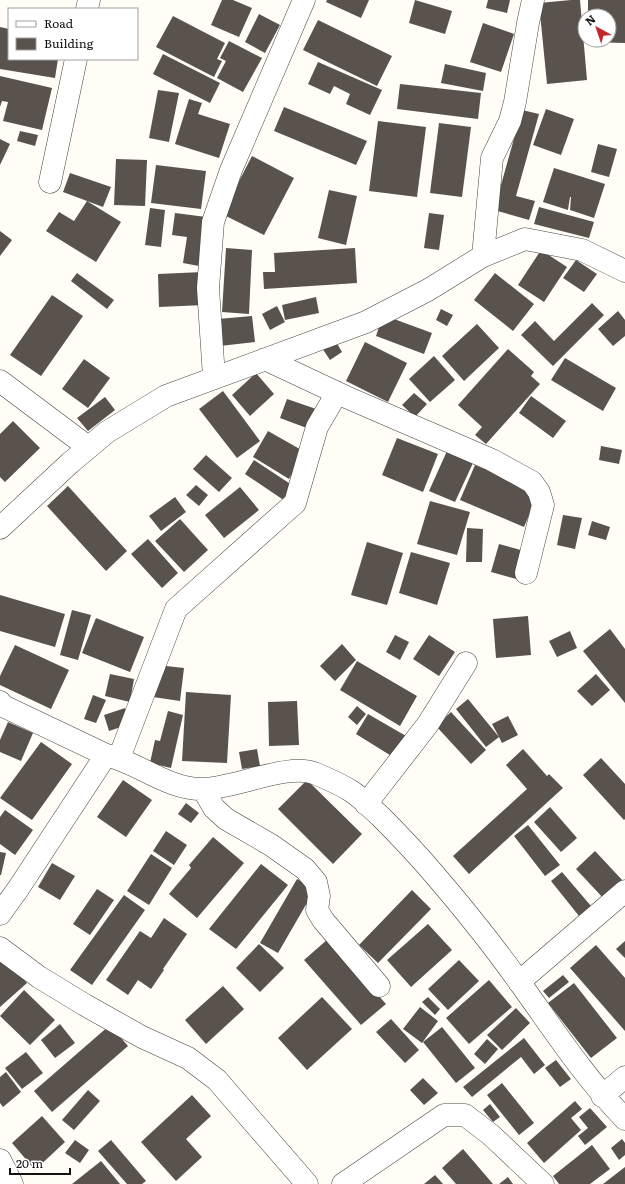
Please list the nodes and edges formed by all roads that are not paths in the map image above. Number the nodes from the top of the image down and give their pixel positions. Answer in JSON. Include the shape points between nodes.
{"nodes":[{"id":1,"x":304,"y":0,"type":"edge"},
{"id":2,"x":533,"y":0,"type":"edge"},
{"id":3,"x":76,"y":60,"type":"edge"},
{"id":4,"x":50,"y":182,"type":"dead end"},
{"id":5,"x":483,"y":256,"type":"junction"},
{"id":6,"x":625,"y":271,"type":"edge"},
{"id":7,"x":265,"y":359,"type":"junction"},
{"id":8,"x":214,"y":377,"type":"junction"},
{"id":9,"x":0,"y":381,"type":"edge"},
{"id":10,"x":337,"y":393,"type":"junction"},
{"id":11,"x":88,"y":447,"type":"junction"},
{"id":12,"x":0,"y":528,"type":"edge"},
{"id":13,"x":526,"y":573,"type":"dead end"},
{"id":14,"x":466,"y":663,"type":"dead end"},
{"id":15,"x":0,"y":702,"type":"edge"},
{"id":16,"x":112,"y":756,"type":"junction"},
{"id":17,"x":203,"y":789,"type":"junction"},
{"id":18,"x":366,"y":804,"type":"junction"},
{"id":19,"x":625,"y":891,"type":"edge"},
{"id":20,"x":0,"y":914,"type":"edge"},
{"id":21,"x":0,"y":948,"type":"edge"},
{"id":22,"x":519,"y":982,"type":"junction"},
{"id":23,"x":379,"y":986,"type":"dead end"},
{"id":24,"x":625,"y":1077,"type":"edge"},
{"id":25,"x":602,"y":1096,"type":"junction"},
{"id":26,"x":625,"y":1119,"type":"edge"},
{"id":27,"x":0,"y":1160,"type":"edge"},
{"id":28,"x":12,"y":1184,"type":"edge"},
{"id":29,"x":307,"y":1184,"type":"edge"},
{"id":30,"x":343,"y":1184,"type":"edge"},
{"id":31,"x":543,"y":1184,"type":"edge"}],
"edges":[{"from":1,"to":8,"type":"street","via":[[231,170],[213,222],[208,288]]},
{"from":2,"to":5,"type":"street","via":[[515,102],[510,121],[492,158]]},
{"from":3,"to":4,"type":"street"},
{"from":5,"to":6,"type":"street","via":[[525,239],[582,250]]},
{"from":5,"to":7,"type":"street","via":[[428,290],[366,322]]},
{"from":7,"to":8,"type":"street"},
{"from":7,"to":10,"type":"street"},
{"from":8,"to":11,"type":"street","via":[[166,396],[107,432]]},
{"from":9,"to":11,"type":"street"},
{"from":10,"to":13,"type":"street","via":[[492,460],[532,482],[539,492],[543,505]]},
{"from":10,"to":16,"type":"street","via":[[317,427],[295,503],[176,609]]},
{"from":11,"to":12,"type":"street"},
{"from":14,"to":18,"type":"street","via":[[428,724]]},
{"from":15,"to":16,"type":"street","via":[[3,706]]},
{"from":16,"to":17,"type":"street","via":[[180,787]]},
{"from":16,"to":20,"type":"street"},
{"from":17,"to":18,"type":"street","via":[[292,771],[312,772],[352,791]]},
{"from":17,"to":23,"type":"street","via":[[214,808],[226,819],[271,845],[306,870],[316,882],[319,896],[317,910],[323,920]]},
{"from":18,"to":22,"type":"street","via":[[410,846],[464,909]]},
{"from":19,"to":22,"type":"street"},
{"from":21,"to":29,"type":"street","via":[[39,977],[85,1005],[188,1058],[217,1080]]},
{"from":22,"to":25,"type":"street"},
{"from":24,"to":25,"type":"street"},
{"from":25,"to":26,"type":"street"},
{"from":27,"to":28,"type":"street"},
{"from":30,"to":31,"type":"street","via":[[444,1115],[465,1115],[491,1135]]}]}
